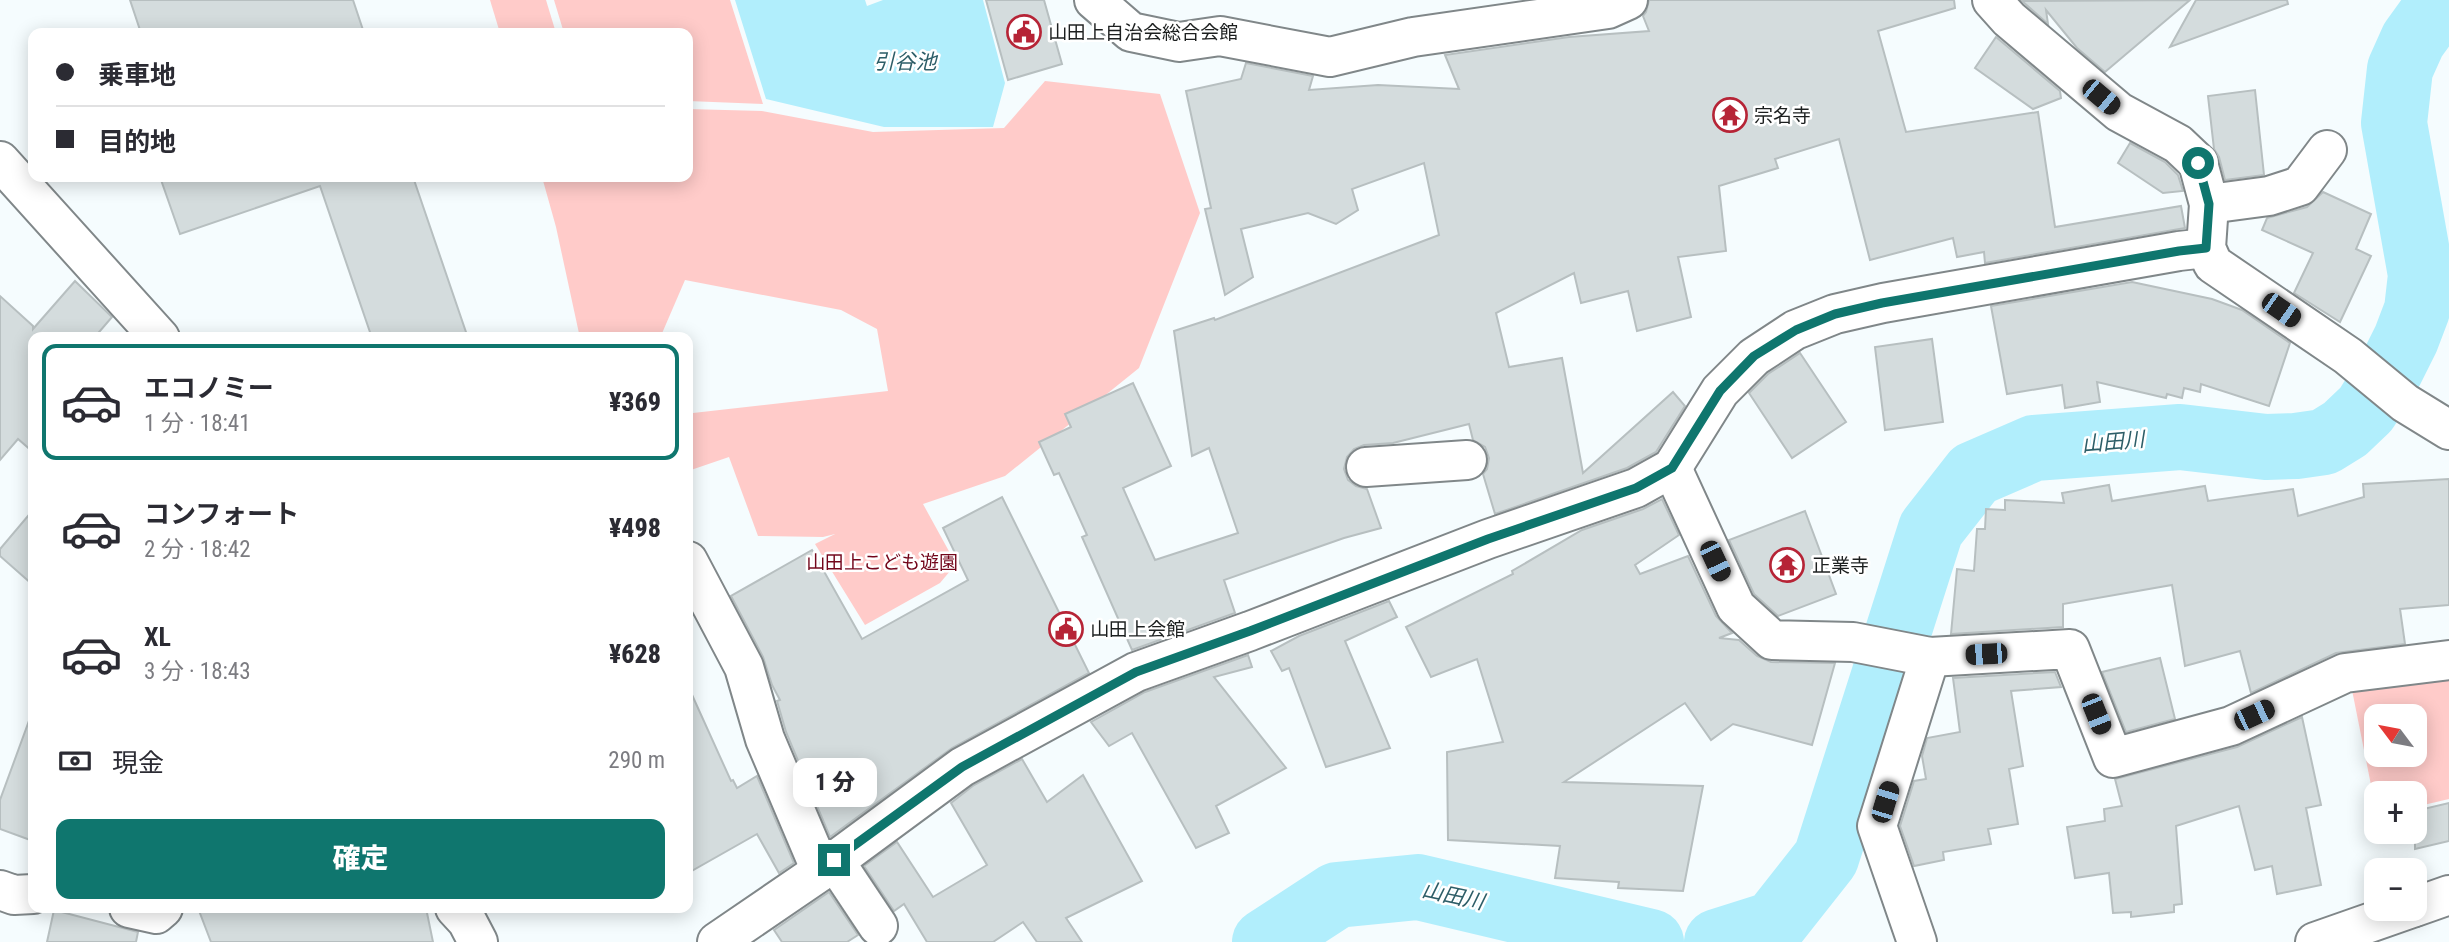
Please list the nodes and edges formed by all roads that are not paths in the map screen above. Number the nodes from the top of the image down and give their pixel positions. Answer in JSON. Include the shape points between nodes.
{"nodes":[{"id":1,"x":1094,"y":0,"type":"edge"},
{"id":2,"x":1628,"y":0,"type":"edge"},
{"id":3,"x":1993,"y":0,"type":"edge"},
{"id":4,"x":2326,"y":150,"type":"dead end"},
{"id":5,"x":0,"y":160,"type":"edge"},
{"id":6,"x":2209,"y":204,"type":"junction"},
{"id":7,"x":2206,"y":248,"type":"junction"},
{"id":8,"x":155,"y":332,"type":"edge"},
{"id":9,"x":2449,"y":430,"type":"edge"},
{"id":10,"x":1467,"y":460,"type":"dead end"},
{"id":11,"x":1366,"y":467,"type":"dead end"},
{"id":12,"x":1672,"y":468,"type":"junction"},
{"id":13,"x":693,"y":570,"type":"edge"},
{"id":14,"x":1930,"y":657,"type":"junction"},
{"id":15,"x":2449,"y":660,"type":"edge"},
{"id":16,"x":828,"y":866,"type":"junction"},
{"id":17,"x":2449,"y":895,"type":"edge"},
{"id":18,"x":2427,"y":906,"type":"edge"},
{"id":19,"x":460,"y":913,"type":"edge"},
{"id":20,"x":2390,"y":921,"type":"edge"},
{"id":21,"x":878,"y":926,"type":"dead end"},
{"id":22,"x":478,"y":942,"type":"edge"},
{"id":23,"x":718,"y":942,"type":"edge"},
{"id":24,"x":1917,"y":942,"type":"edge"},
{"id":25,"x":2315,"y":942,"type":"edge"}],
"edges":[{"from":1,"to":2,"type":"street","via":[[1131,32],[1179,42],[1220,36],[1330,57],[1413,37],[1608,9]]},
{"from":3,"to":6,"type":"street","via":[[2009,19],[2119,112],[2178,144],[2198,163]]},
{"from":4,"to":6,"type":"street","via":[[2300,186],[2269,196]]},
{"from":5,"to":8,"type":"street"},
{"from":6,"to":7,"type":"street"},
{"from":7,"to":9,"type":"street","via":[[2213,264]]},
{"from":7,"to":12,"type":"street","via":[[1882,303],[1835,314],[1796,330],[1754,356],[1720,391]]},
{"from":10,"to":11,"type":"street"},
{"from":12,"to":14,"type":"street","via":[[1736,607],[1772,640],[1853,642]]},
{"from":12,"to":16,"type":"street","via":[[1636,488],[1136,672],[962,767]]},
{"from":13,"to":16,"type":"street","via":[[744,667],[765,739]]},
{"from":14,"to":15,"type":"street","via":[[2070,649],[2113,758],[2231,726],[2345,673]]},
{"from":14,"to":24,"type":"street","via":[[1877,826]]},
{"from":16,"to":21,"type":"street"},
{"from":16,"to":23,"type":"street"},
{"from":17,"to":18,"type":"street"},
{"from":19,"to":22,"type":"street"},
{"from":20,"to":25,"type":"street"}]}
